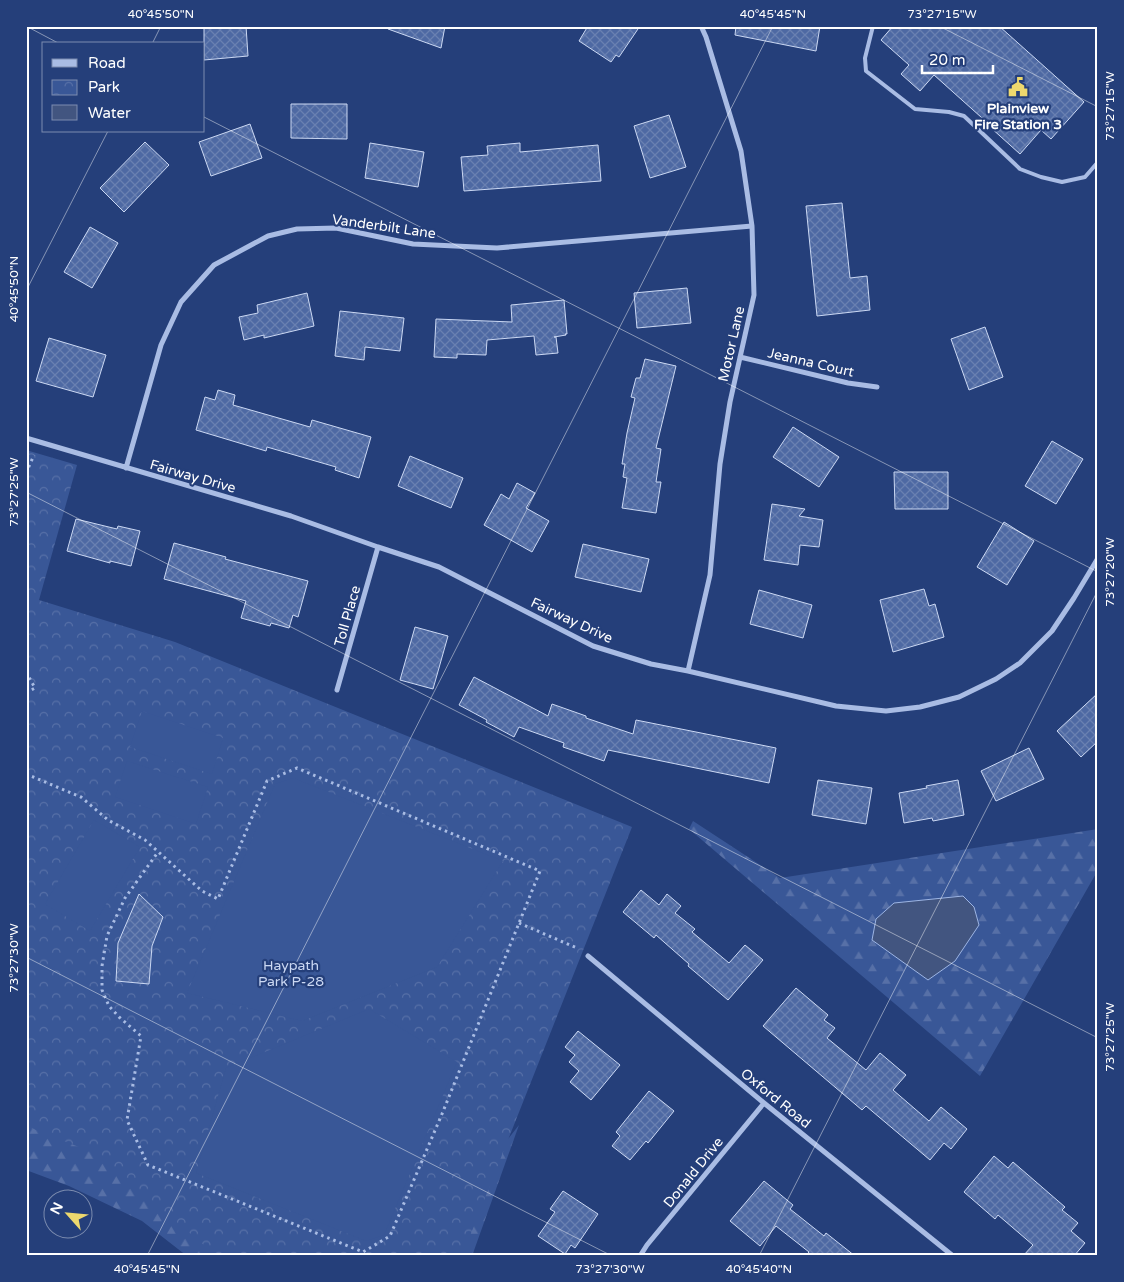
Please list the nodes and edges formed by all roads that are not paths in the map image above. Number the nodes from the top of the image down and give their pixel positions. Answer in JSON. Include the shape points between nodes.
{"nodes":[{"id":1,"x":701,"y":26,"type":"edge"},
{"id":2,"x":873,"y":26,"type":"edge"},
{"id":3,"x":1098,"y":162,"type":"edge"},
{"id":4,"x":752,"y":226,"type":"junction"},
{"id":5,"x":740,"y":357,"type":"junction"},
{"id":6,"x":877,"y":387,"type":"dead end"},
{"id":7,"x":26,"y":438,"type":"edge"},
{"id":8,"x":126,"y":468,"type":"junction"},
{"id":9,"x":378,"y":547,"type":"junction"},
{"id":10,"x":1098,"y":558,"type":"edge"},
{"id":11,"x":688,"y":671,"type":"junction"},
{"id":12,"x":337,"y":690,"type":"dead end"},
{"id":13,"x":588,"y":956,"type":"road end"},
{"id":14,"x":764,"y":1103,"type":"junction"},
{"id":15,"x":640,"y":1256,"type":"edge"},
{"id":16,"x":953,"y":1256,"type":"edge"}],
"edges":[{"from":1,"to":4,"type":"street","name":"Motor Lane","via":[[741,151]]},
{"from":2,"to":3,"type":"lane","via":[[865,58],[866,71],[914,109],[964,116],[1020,169],[1041,177],[1062,182],[1085,177]]},
{"from":4,"to":5,"type":"street","name":"Motor Lane","via":[[754,295]]},
{"from":4,"to":8,"type":"street","name":"Vanderbilt Lane","via":[[497,248],[413,244],[336,228],[297,229],[268,236],[214,265],[181,302],[162,345]]},
{"from":5,"to":6,"type":"street","name":"Jeanna Court"},
{"from":5,"to":11,"type":"street","name":"Motor Lane","via":[[720,464],[710,575]]},
{"from":7,"to":8,"type":"street","name":"Fairway Drive"},
{"from":8,"to":9,"type":"street","name":"Fairway Drive","via":[[291,516]]},
{"from":9,"to":11,"type":"street","name":"Fairway Drive","via":[[439,567],[593,646]]},
{"from":9,"to":12,"type":"street","name":"Toll Place"},
{"from":10,"to":11,"type":"street","name":"Fairway Drive","via":[[1052,631],[1020,663],[959,697],[886,711],[836,706]]},
{"from":13,"to":14,"type":"street","name":"Oxford Road"},
{"from":14,"to":15,"type":"street","name":"Donald Drive"},
{"from":14,"to":16,"type":"street","name":"Oxford Road"}]}
